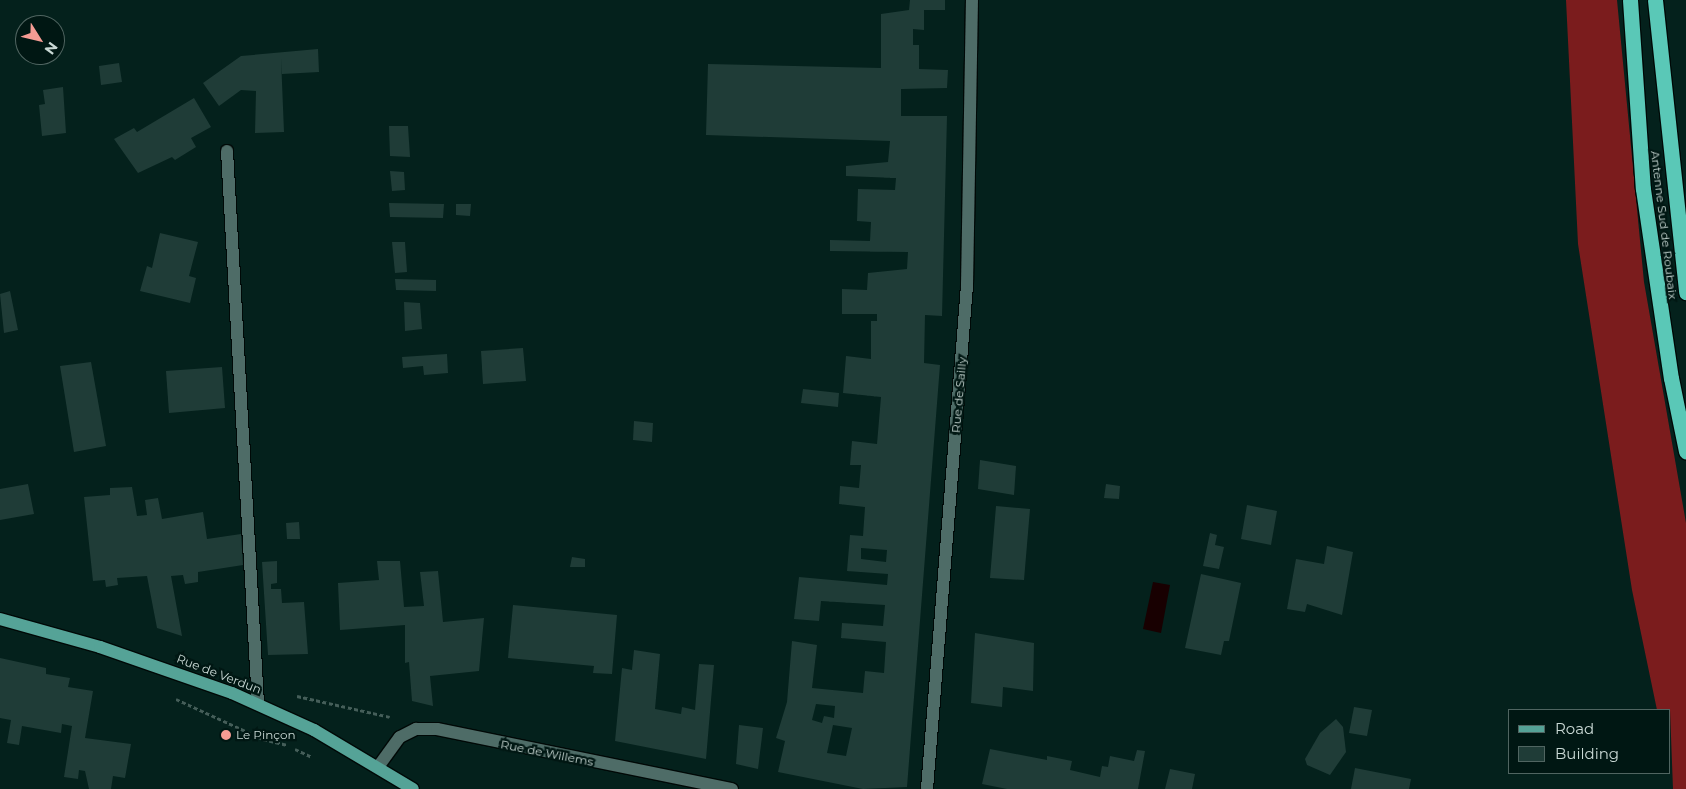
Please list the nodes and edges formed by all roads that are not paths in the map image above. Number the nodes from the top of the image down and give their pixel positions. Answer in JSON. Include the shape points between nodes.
{"nodes":[{"id":1,"x":972,"y":0,"type":"edge"},
{"id":2,"x":1630,"y":0,"type":"edge"},
{"id":3,"x":1655,"y":0,"type":"edge"},
{"id":4,"x":227,"y":151,"type":"dead end"},
{"id":5,"x":1686,"y":292,"type":"edge"},
{"id":6,"x":1686,"y":451,"type":"edge"},
{"id":7,"x":0,"y":620,"type":"edge"},
{"id":8,"x":258,"y":703,"type":"junction"},
{"id":9,"x":378,"y":767,"type":"junction"},
{"id":10,"x":413,"y":789,"type":"edge"},
{"id":11,"x":732,"y":789,"type":"edge"},
{"id":12,"x":927,"y":789,"type":"edge"}],
"edges":[{"from":1,"to":12,"type":"street","name":"Rue de Sailly","via":[[967,285]]},
{"from":2,"to":6,"type":"highway","name":"Antenne Sud de Roubaix","via":[[1643,189],[1665,342]]},
{"from":3,"to":5,"type":"highway","name":"Antenne Sud de Roubaix"},
{"from":4,"to":8,"type":"street"},
{"from":7,"to":8,"type":"main road","name":"Rue de Verdun","via":[[140,660]]},
{"from":8,"to":9,"type":"main road","name":"Rue de Verdun"},
{"from":9,"to":10,"type":"main road","name":"Rue de Verdun"},
{"from":9,"to":11,"type":"street","name":"Rue de Willems","via":[[400,737],[416,729],[437,729]]}]}
